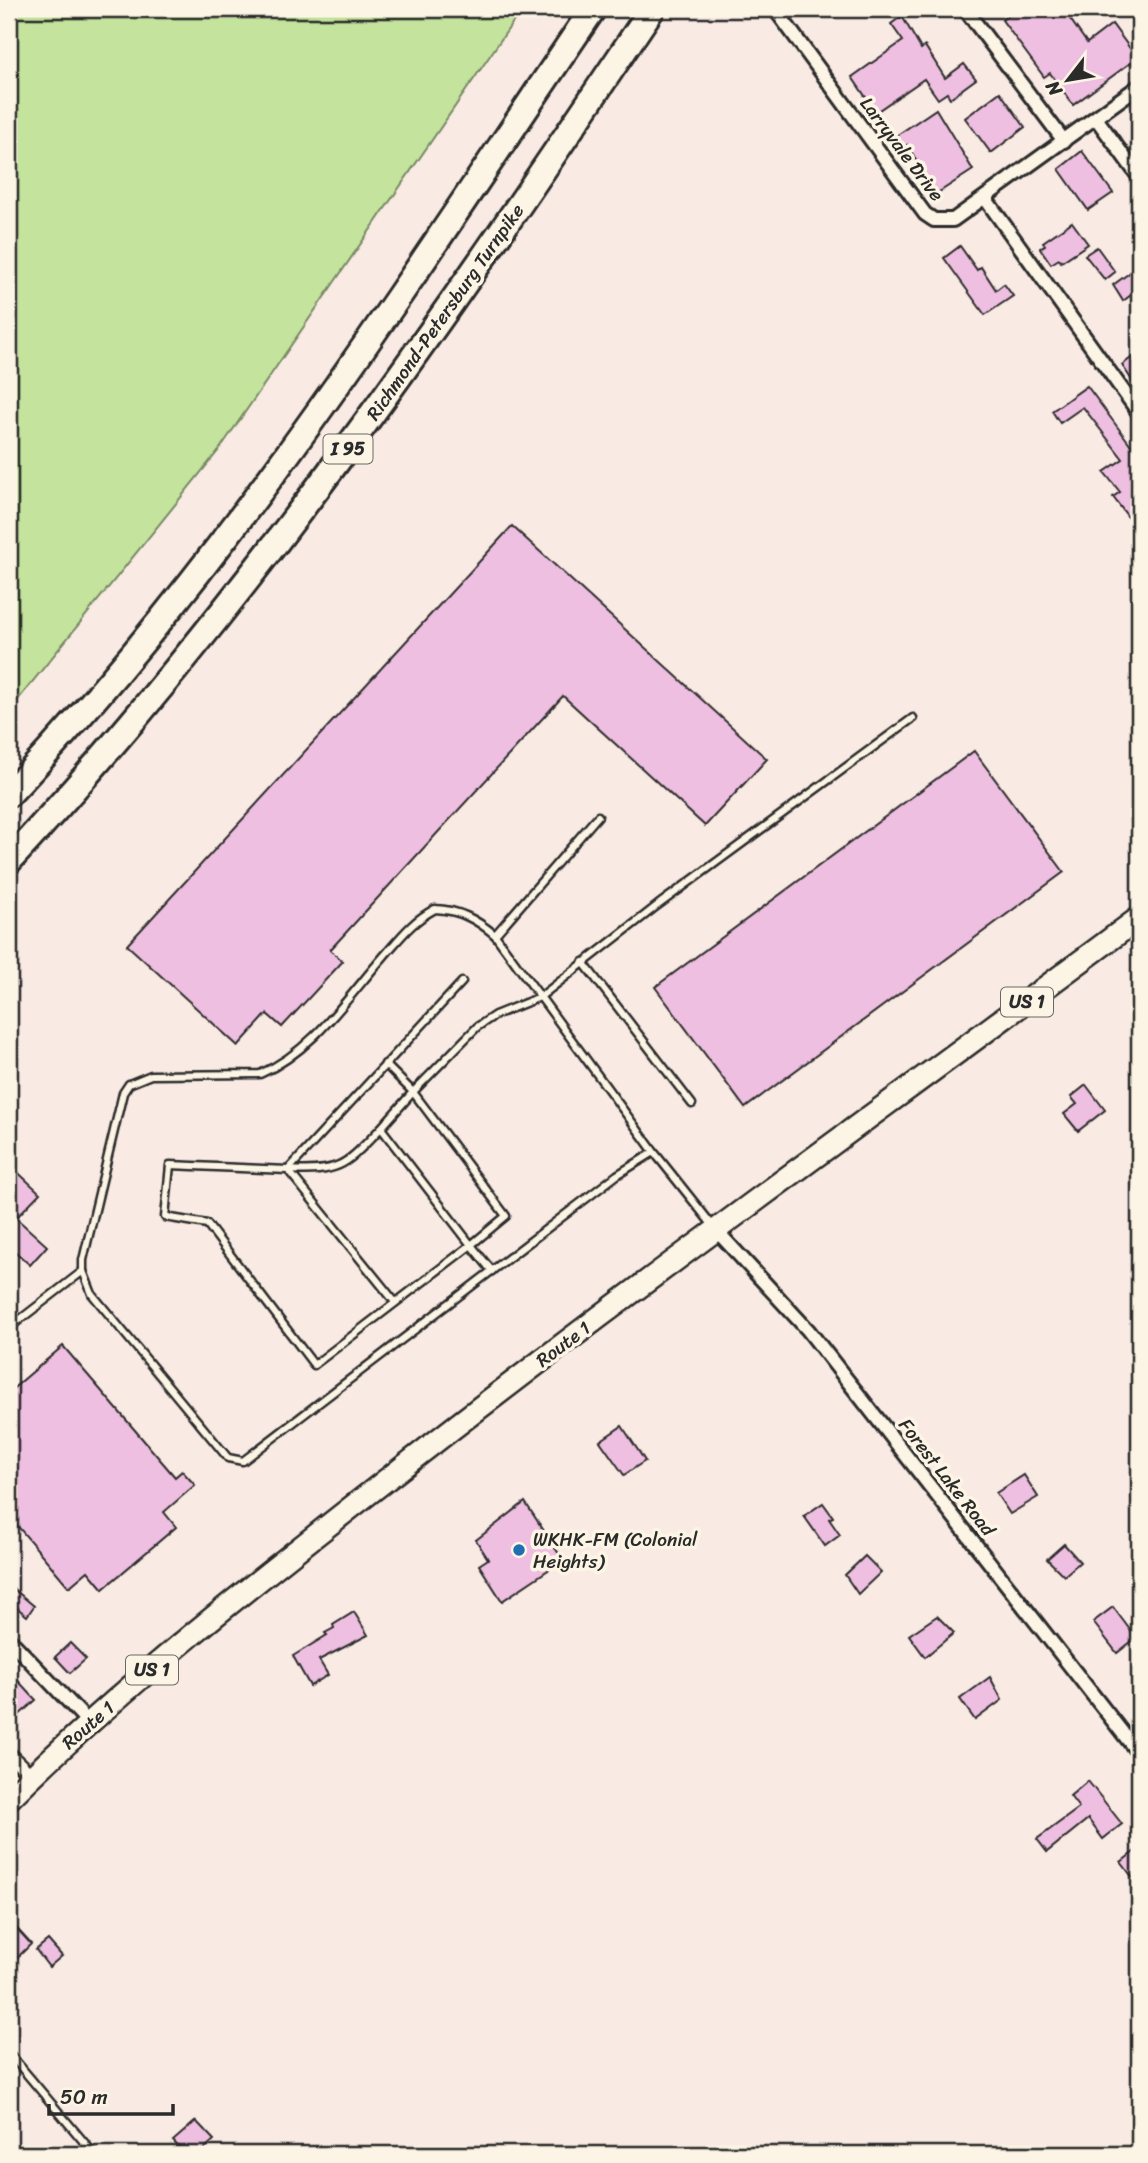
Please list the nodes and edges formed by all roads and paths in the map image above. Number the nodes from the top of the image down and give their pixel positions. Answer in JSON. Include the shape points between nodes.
{"nodes":[{"id":1,"x":593,"y":9,"type":"edge"},
{"id":2,"x":652,"y":9,"type":"edge"},
{"id":3,"x":775,"y":9,"type":"edge"},
{"id":4,"x":965,"y":9,"type":"edge"},
{"id":5,"x":1139,"y":86,"type":"edge"},
{"id":6,"x":1096,"y":118,"type":"junction"},
{"id":7,"x":1064,"y":141,"type":"junction"},
{"id":8,"x":1139,"y":177,"type":"edge"},
{"id":9,"x":985,"y":198,"type":"junction"},
{"id":10,"x":1139,"y":413,"type":"edge"},
{"id":11,"x":914,"y":718,"type":"dead end"},
{"id":12,"x":9,"y":794,"type":"edge"},
{"id":13,"x":598,"y":816,"type":"dead end"},
{"id":14,"x":9,"y":862,"type":"edge"},
{"id":15,"x":1139,"y":918,"type":"edge"},
{"id":16,"x":495,"y":935,"type":"junction"},
{"id":17,"x":583,"y":962,"type":"junction"},
{"id":18,"x":462,"y":982,"type":"dead end"},
{"id":19,"x":540,"y":997,"type":"junction"},
{"id":20,"x":385,"y":1064,"type":"junction"},
{"id":21,"x":412,"y":1092,"type":"junction"},
{"id":22,"x":692,"y":1104,"type":"dead end"},
{"id":23,"x":381,"y":1128,"type":"junction"},
{"id":24,"x":654,"y":1152,"type":"junction"},
{"id":25,"x":288,"y":1170,"type":"junction"},
{"id":26,"x":716,"y":1230,"type":"junction"},
{"id":27,"x":471,"y":1245,"type":"junction"},
{"id":28,"x":492,"y":1271,"type":"junction"},
{"id":29,"x":83,"y":1272,"type":"junction"},
{"id":30,"x":396,"y":1302,"type":"junction"},
{"id":31,"x":9,"y":1328,"type":"edge"},
{"id":32,"x":9,"y":1639,"type":"edge"},
{"id":33,"x":89,"y":1723,"type":"junction"},
{"id":34,"x":9,"y":1754,"type":"edge"},
{"id":35,"x":1139,"y":1754,"type":"edge"},
{"id":36,"x":32,"y":1776,"type":"junction"},
{"id":37,"x":9,"y":1799,"type":"edge"},
{"id":38,"x":9,"y":2053,"type":"edge"},
{"id":39,"x":94,"y":2154,"type":"edge"}],
"edges":[{"from":1,"to":12,"type":"highway","number":"I 95","via":[[343,378],[224,539]]},
{"from":2,"to":14,"type":"highway","name":"Richmond-Petersburg Turnpike","number":"I 95","via":[[488,252],[284,536],[83,782]]},
{"from":3,"to":9,"type":"street","name":"Larryvale Drive","via":[[925,214],[934,220],[953,220]]},
{"from":4,"to":7,"type":"street"},
{"from":5,"to":6,"type":"street","name":"Larryvale Drive"},
{"from":6,"to":7,"type":"street","name":"Larryvale Drive"},
{"from":6,"to":8,"type":"street"},
{"from":7,"to":9,"type":"street","name":"Larryvale Drive"},
{"from":9,"to":10,"type":"street"},
{"from":11,"to":17,"type":"lane"},
{"from":13,"to":16,"type":"lane"},
{"from":15,"to":26,"type":"main road","name":"Route 1","number":"US 1"},
{"from":16,"to":19,"type":"lane"},
{"from":16,"to":29,"type":"lane","via":[[463,914],[435,909],[409,926],[293,1057],[260,1074],[151,1075],[129,1084],[123,1093]]},
{"from":17,"to":19,"type":"lane"},
{"from":17,"to":22,"type":"lane"},
{"from":18,"to":20,"type":"lane"},
{"from":19,"to":21,"type":"lane","via":[[477,1027]]},
{"from":19,"to":24,"type":"lane"},
{"from":20,"to":21,"type":"lane"},
{"from":20,"to":25,"type":"lane"},
{"from":21,"to":23,"type":"lane"},
{"from":21,"to":27,"type":"lane","via":[[506,1216]]},
{"from":23,"to":25,"type":"lane","via":[[344,1165],[314,1172]]},
{"from":23,"to":27,"type":"lane"},
{"from":24,"to":26,"type":"lane"},
{"from":24,"to":28,"type":"lane"},
{"from":25,"to":30,"type":"lane"},
{"from":25,"to":30,"type":"lane","via":[[170,1166],[165,1217],[207,1224],[314,1365]]},
{"from":26,"to":33,"type":"main road","name":"Route 1","number":"US 1","via":[[301,1547]]},
{"from":26,"to":35,"type":"street","name":"Forest Lake Road","via":[[808,1329]]},
{"from":27,"to":28,"type":"lane"},
{"from":27,"to":30,"type":"lane"},
{"from":28,"to":29,"type":"lane","via":[[248,1457],[235,1461],[92,1294]]},
{"from":29,"to":31,"type":"lane"},
{"from":32,"to":33,"type":"street"},
{"from":33,"to":36,"type":"main road","name":"Route 1","number":"US 1"},
{"from":34,"to":36,"type":"street"},
{"from":36,"to":37,"type":"main road","name":"Route 1","number":"US 1"},
{"from":38,"to":39,"type":"lane"}]}
